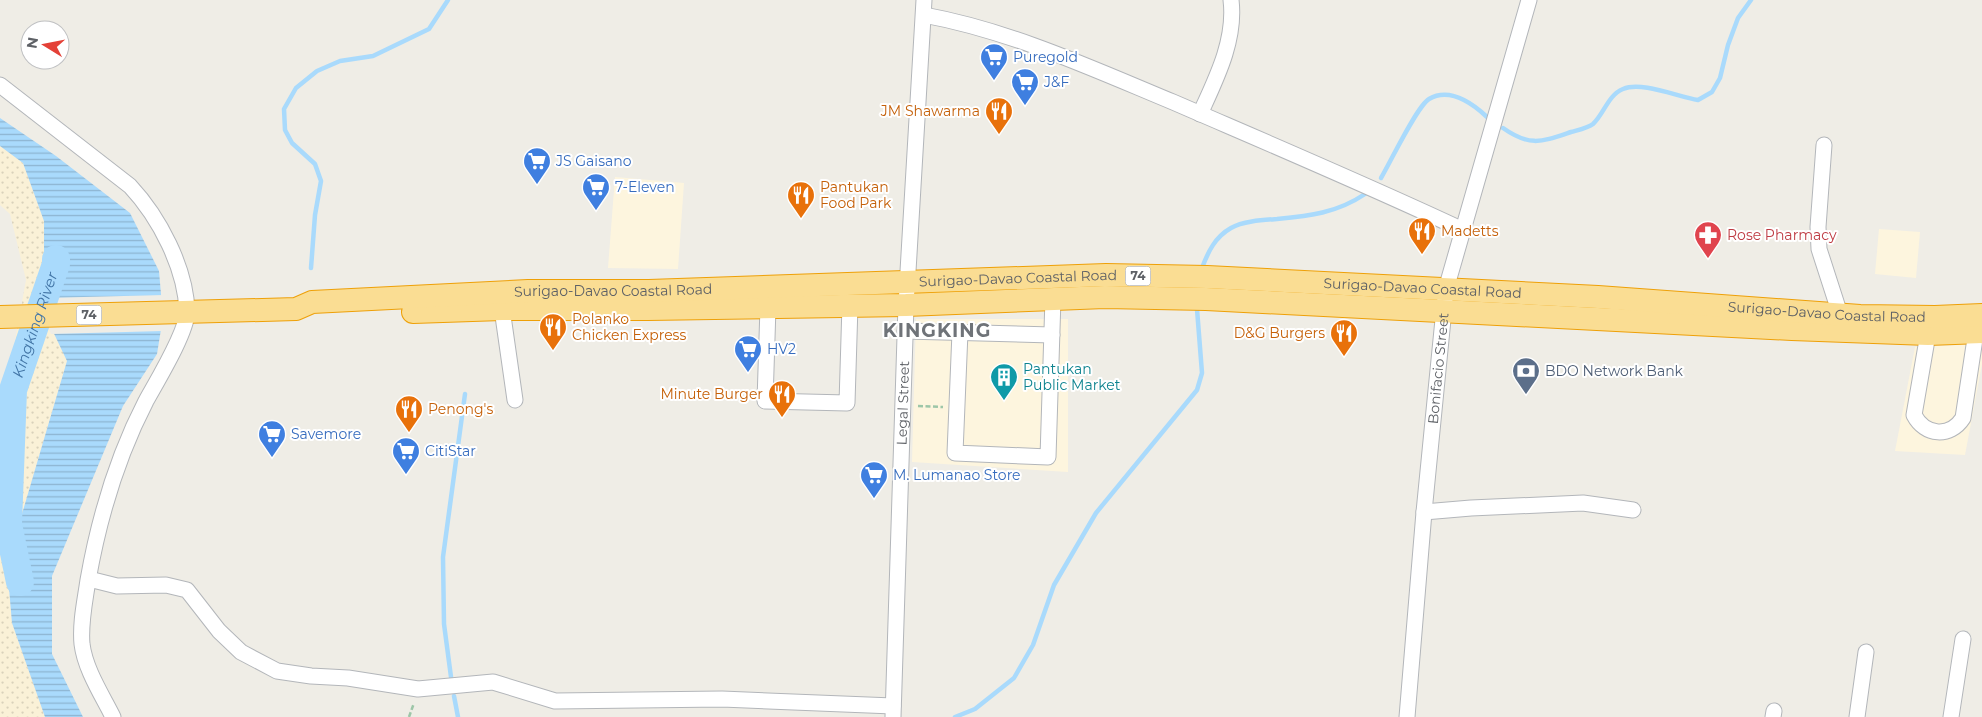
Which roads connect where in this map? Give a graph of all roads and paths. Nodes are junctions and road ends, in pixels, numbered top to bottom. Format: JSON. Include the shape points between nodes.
{"nodes":[{"id":1,"x":1231,"y":0,"type":"edge"},
{"id":2,"x":1529,"y":0,"type":"edge"},
{"id":3,"x":924,"y":7,"type":"edge"},
{"id":4,"x":0,"y":85,"type":"edge"},
{"id":5,"x":1200,"y":114,"type":"junction"},
{"id":6,"x":1824,"y":145,"type":"dead end"},
{"id":7,"x":1463,"y":230,"type":"junction"},
{"id":8,"x":907,"y":282,"type":"junction"},
{"id":9,"x":1207,"y":288,"type":"junction"},
{"id":10,"x":1053,"y":298,"type":"junction"},
{"id":11,"x":528,"y":300,"type":"junction"},
{"id":12,"x":648,"y":300,"type":"junction"},
{"id":13,"x":1444,"y":300,"type":"junction"},
{"id":14,"x":906,"y":304,"type":"junction"},
{"id":15,"x":850,"y":305,"type":"junction"},
{"id":16,"x":768,"y":307,"type":"junction"},
{"id":17,"x":296,"y":309,"type":"junction"},
{"id":18,"x":502,"y":309,"type":"junction"},
{"id":19,"x":182,"y":312,"type":"junction"},
{"id":20,"x":0,"y":317,"type":"edge"},
{"id":21,"x":1853,"y":320,"type":"junction"},
{"id":22,"x":1980,"y":326,"type":"edge"},
{"id":23,"x":905,"y":331,"type":"junction"},
{"id":24,"x":960,"y":332,"type":"junction"},
{"id":25,"x":1928,"y":334,"type":"junction"},
{"id":26,"x":1052,"y":335,"type":"junction"},
{"id":27,"x":514,"y":400,"type":"dead end"},
{"id":28,"x":903,"y":406,"type":"junction"},
{"id":29,"x":957,"y":407,"type":"junction"},
{"id":30,"x":1633,"y":510,"type":"dead end"},
{"id":31,"x":1424,"y":512,"type":"junction"},
{"id":32,"x":88,"y":579,"type":"junction"},
{"id":33,"x":1963,"y":639,"type":"dead end"},
{"id":34,"x":1866,"y":652,"type":"dead end"},
{"id":35,"x":893,"y":711,"type":"edge"},
{"id":36,"x":113,"y":717,"type":"edge"},
{"id":37,"x":1407,"y":717,"type":"edge"},
{"id":38,"x":1857,"y":717,"type":"edge"},
{"id":39,"x":1951,"y":717,"type":"edge"}],
"edges":[{"from":1,"to":5,"type":"street","via":[[1225,52]]},
{"from":2,"to":7,"type":"street","name":"Bonifacio Street"},
{"from":3,"to":5,"type":"street","via":[[1006,35]]},
{"from":3,"to":8,"type":"street","name":"Legal Street"},
{"from":4,"to":19,"type":"street","via":[[130,186],[148,205],[169,245],[181,282]]},
{"from":5,"to":7,"type":"street","via":[[1368,185]]},
{"from":6,"to":21,"type":"street","via":[[1819,249]]},
{"from":7,"to":13,"type":"street","name":"Bonifacio Street"},
{"from":8,"to":9,"type":"highway","name":"Surigao-Davao Coastal Road","number":"74","via":[[1106,275]]},
{"from":8,"to":12,"type":"highway","name":"Surigao-Davao Coastal Road","number":"74"},
{"from":8,"to":14,"type":"street","name":"Legal Street"},
{"from":9,"to":10,"type":"highway","name":"Surigao-Davao Coastal Road","number":"74"},
{"from":9,"to":13,"type":"highway","name":"Surigao-Davao Coastal Road","number":"74"},
{"from":10,"to":14,"type":"highway","name":"Surigao-Davao Coastal Road","number":"74"},
{"from":10,"to":26,"type":"street"},
{"from":11,"to":12,"type":"highway","name":"Surigao-Davao Coastal Road","number":"74"},
{"from":11,"to":17,"type":"highway","name":"Surigao-Davao Coastal Road","number":"74","via":[[312,302]]},
{"from":11,"to":18,"type":"highway","name":"Surigao-Davao Coastal Road","number":"74"},
{"from":12,"to":16,"type":"highway","name":"Surigao-Davao Coastal Road","number":"74"},
{"from":13,"to":21,"type":"highway","name":"Surigao-Davao Coastal Road","number":"74"},
{"from":13,"to":31,"type":"street","name":"Bonifacio Street"},
{"from":14,"to":15,"type":"highway","name":"Surigao-Davao Coastal Road","number":"74"},
{"from":14,"to":23,"type":"street","name":"Legal Street"},
{"from":15,"to":16,"type":"highway","name":"Surigao-Davao Coastal Road","number":"74"},
{"from":15,"to":16,"type":"street","via":[[847,403],[765,400]]},
{"from":17,"to":18,"type":"highway","name":"Surigao-Davao Coastal Road","number":"74","via":[[313,316]]},
{"from":17,"to":19,"type":"highway","name":"Surigao-Davao Coastal Road","number":"74"},
{"from":18,"to":27,"type":"street"},
{"from":19,"to":20,"type":"highway","name":"Surigao-Davao Coastal Road","number":"74"},
{"from":19,"to":32,"type":"street","via":[[182,332],[140,412],[119,461]]},
{"from":21,"to":22,"type":"highway","name":"Surigao-Davao Coastal Road","number":"74","via":[[1935,317]]},
{"from":21,"to":25,"type":"highway","name":"Surigao-Davao Coastal Road","number":"74"},
{"from":22,"to":25,"type":"highway","name":"Surigao-Davao Coastal Road","number":"74"},
{"from":22,"to":25,"type":"street","via":[[1964,418],[1955,428],[1943,432],[1928,430],[1914,415]]},
{"from":23,"to":24,"type":"street"},
{"from":23,"to":28,"type":"street","name":"Legal Street"},
{"from":24,"to":26,"type":"street"},
{"from":24,"to":29,"type":"street"},
{"from":26,"to":29,"type":"street","via":[[1048,456],[955,453]]},
{"from":28,"to":29,"type":"path"},
{"from":28,"to":35,"type":"street","name":"Legal Street"},
{"from":30,"to":31,"type":"street","via":[[1584,504]]},
{"from":31,"to":37,"type":"street","name":"Bonifacio Street"},
{"from":32,"to":35,"type":"street","via":[[117,586],[166,585],[187,590],[219,631],[241,652],[277,671],[418,689],[493,682],[555,701],[722,699]]},
{"from":32,"to":36,"type":"street","via":[[82,645],[90,670]]},
{"from":33,"to":39,"type":"street"},
{"from":34,"to":38,"type":"street"}]}
